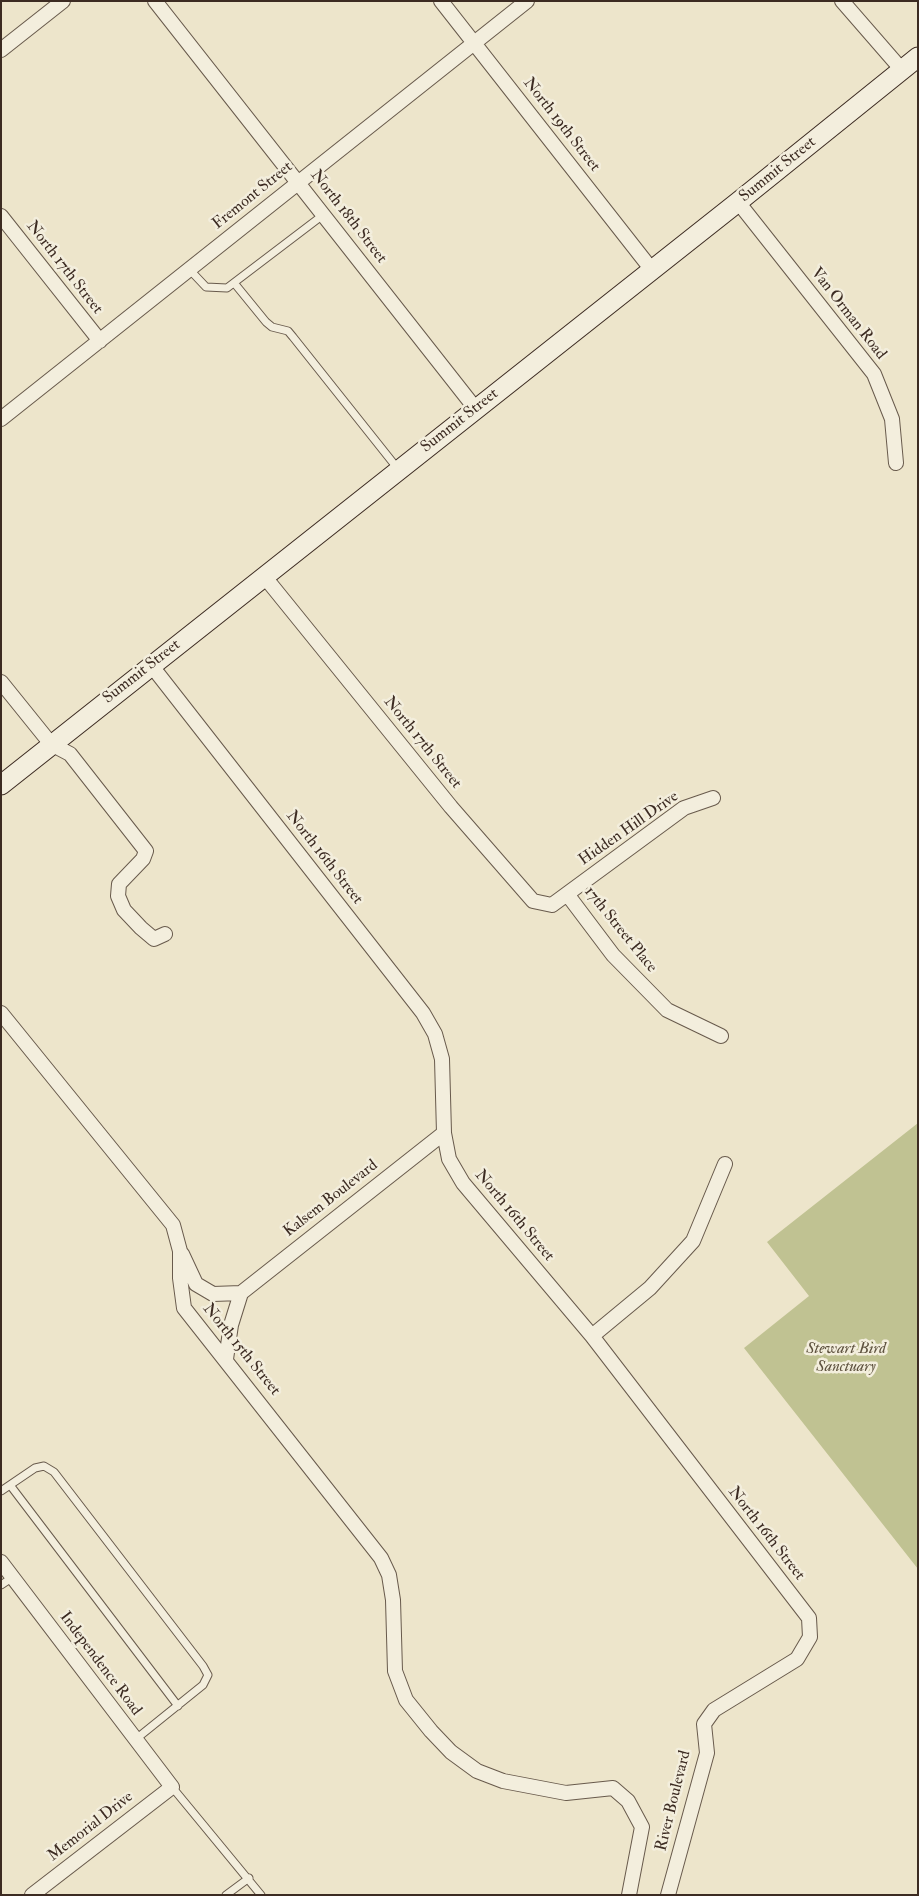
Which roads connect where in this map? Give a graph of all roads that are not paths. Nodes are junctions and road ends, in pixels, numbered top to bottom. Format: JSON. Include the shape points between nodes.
{"nodes":[{"id":1,"x":64,"y":1,"type":"edge"},
{"id":2,"x":155,"y":1,"type":"edge"},
{"id":3,"x":442,"y":1,"type":"edge"},
{"id":4,"x":527,"y":1,"type":"edge"},
{"id":5,"x":842,"y":1,"type":"edge"},
{"id":6,"x":474,"y":42,"type":"junction"},
{"id":7,"x":1,"y":50,"type":"edge"},
{"id":8,"x":918,"y":57,"type":"edge"},
{"id":9,"x":902,"y":70,"type":"junction"},
{"id":10,"x":298,"y":182,"type":"junction"},
{"id":11,"x":738,"y":202,"type":"junction"},
{"id":12,"x":323,"y":215,"type":"junction"},
{"id":13,"x":1,"y":216,"type":"edge"},
{"id":14,"x":189,"y":269,"type":"junction"},
{"id":15,"x":652,"y":270,"type":"junction"},
{"id":16,"x":235,"y":284,"type":"junction"},
{"id":17,"x":100,"y":341,"type":"junction"},
{"id":18,"x":475,"y":408,"type":"junction"},
{"id":19,"x":1,"y":419,"type":"edge"},
{"id":20,"x":896,"y":463,"type":"dead end"},
{"id":21,"x":398,"y":469,"type":"junction"},
{"id":22,"x":264,"y":576,"type":"junction"},
{"id":23,"x":151,"y":665,"type":"junction"},
{"id":24,"x":1,"y":682,"type":"edge"},
{"id":25,"x":51,"y":744,"type":"junction"},
{"id":26,"x":1,"y":785,"type":"edge"},
{"id":27,"x":713,"y":798,"type":"dead end"},
{"id":28,"x":567,"y":894,"type":"junction"},
{"id":29,"x":165,"y":934,"type":"dead end"},
{"id":30,"x":1,"y":1013,"type":"edge"},
{"id":31,"x":721,"y":1036,"type":"dead end"},
{"id":32,"x":444,"y":1133,"type":"junction"},
{"id":33,"x":725,"y":1164,"type":"dead end"},
{"id":34,"x":180,"y":1251,"type":"junction"},
{"id":35,"x":241,"y":1293,"type":"junction"},
{"id":36,"x":592,"y":1336,"type":"junction"},
{"id":37,"x":226,"y":1358,"type":"junction"},
{"id":38,"x":10,"y":1486,"type":"junction"},
{"id":39,"x":1,"y":1492,"type":"edge"},
{"id":40,"x":1,"y":1562,"type":"edge"},
{"id":41,"x":13,"y":1577,"type":"junction"},
{"id":42,"x":1,"y":1585,"type":"edge"},
{"id":43,"x":809,"y":1618,"type":"joint"},
{"id":44,"x":178,"y":1706,"type":"junction"},
{"id":45,"x":136,"y":1739,"type":"junction"},
{"id":46,"x":172,"y":1787,"type":"junction"},
{"id":47,"x":249,"y":1878,"type":"junction"},
{"id":48,"x":32,"y":1895,"type":"edge"},
{"id":49,"x":226,"y":1895,"type":"edge"},
{"id":50,"x":261,"y":1895,"type":"edge"},
{"id":51,"x":629,"y":1895,"type":"edge"},
{"id":52,"x":668,"y":1895,"type":"edge"}],
"edges":[{"from":1,"to":7,"type":"street"},
{"from":2,"to":10,"type":"street","name":"North 18th Street"},
{"from":3,"to":6,"type":"street","name":"North 19th Street"},
{"from":4,"to":6,"type":"street","name":"Fremont Street"},
{"from":5,"to":9,"type":"street"},
{"from":6,"to":10,"type":"street","name":"Fremont Street"},
{"from":6,"to":15,"type":"street","name":"North 19th Street"},
{"from":8,"to":9,"type":"main road","name":"Summit Street"},
{"from":9,"to":11,"type":"main road","name":"Summit Street"},
{"from":10,"to":12,"type":"street","name":"North 18th Street"},
{"from":10,"to":14,"type":"street","name":"Fremont Street"},
{"from":11,"to":15,"type":"main road","name":"Summit Street"},
{"from":11,"to":20,"type":"street","name":"Van Orman Road","via":[[874,374],[892,419]]},
{"from":12,"to":16,"type":"lane"},
{"from":12,"to":18,"type":"street","name":"North 18th Street"},
{"from":13,"to":17,"type":"street","name":"North 17th Street"},
{"from":14,"to":16,"type":"lane","via":[[206,287],[227,288]]},
{"from":14,"to":17,"type":"street","name":"Fremont Street"},
{"from":15,"to":18,"type":"main road","name":"Summit Street"},
{"from":16,"to":21,"type":"lane","via":[[266,322],[288,331]]},
{"from":17,"to":19,"type":"street","name":"Fremont Street"},
{"from":18,"to":21,"type":"main road","name":"Summit Street"},
{"from":21,"to":22,"type":"main road","name":"Summit Street"},
{"from":22,"to":23,"type":"main road","name":"Summit Street"},
{"from":22,"to":28,"type":"street","name":"North 17th Street","via":[[451,807],[533,900],[552,904]]},
{"from":23,"to":25,"type":"main road","name":"Summit Street"},
{"from":23,"to":32,"type":"street","name":"North 16th Street","via":[[423,1013],[435,1034],[442,1059]]},
{"from":24,"to":25,"type":"street"},
{"from":25,"to":26,"type":"main road","name":"Summit Street"},
{"from":25,"to":29,"type":"street","via":[[70,754],[146,851],[144,859],[119,884],[118,896],[124,910],[154,939]]},
{"from":27,"to":28,"type":"street","name":"Hidden Hill Drive","via":[[684,808]]},
{"from":28,"to":31,"type":"street","name":"17th Street Place","via":[[613,955],[668,1010]]},
{"from":30,"to":34,"type":"street","name":"North 15th Street","via":[[173,1225]]},
{"from":32,"to":35,"type":"street","name":"Kalsem Boulevard"},
{"from":32,"to":36,"type":"street","name":"North 16th Street","via":[[449,1159],[463,1184]]},
{"from":33,"to":36,"type":"street","via":[[693,1241],[650,1288]]},
{"from":34,"to":35,"type":"street","via":[[196,1284],[213,1294]]},
{"from":34,"to":37,"type":"street","name":"North 15th Street","via":[[184,1308]]},
{"from":35,"to":37,"type":"street","via":[[231,1325]]},
{"from":36,"to":43,"type":"street","name":"North 16th Street"},
{"from":37,"to":51,"type":"street","name":"North 15th Street","via":[[382,1558],[389,1574],[393,1600],[396,1671],[406,1700],[430,1731],[477,1771],[504,1781],[566,1793],[613,1788],[628,1801],[642,1827]]},
{"from":38,"to":39,"type":"lane"},
{"from":38,"to":44,"type":"lane"},
{"from":38,"to":44,"type":"lane","via":[[35,1468],[44,1466],[54,1472],[203,1666],[208,1675],[204,1684]]},
{"from":40,"to":41,"type":"street","name":"Independence Road"},
{"from":41,"to":42,"type":"lane"},
{"from":41,"to":45,"type":"street","name":"Independence Road"},
{"from":43,"to":52,"type":"street","name":"River Boulevard","via":[[810,1637],[797,1659],[714,1710],[704,1724],[707,1753]]},
{"from":44,"to":45,"type":"lane"},
{"from":45,"to":46,"type":"street","name":"Independence Road"},
{"from":46,"to":47,"type":"lane"},
{"from":46,"to":48,"type":"street","name":"Memorial Drive"},
{"from":47,"to":49,"type":"lane"},
{"from":47,"to":50,"type":"lane"}]}
